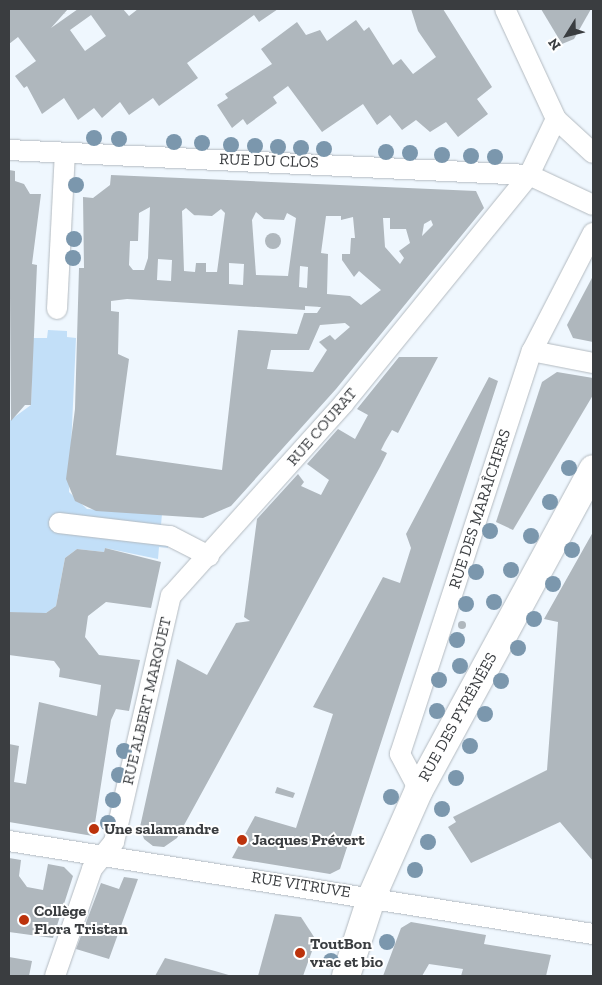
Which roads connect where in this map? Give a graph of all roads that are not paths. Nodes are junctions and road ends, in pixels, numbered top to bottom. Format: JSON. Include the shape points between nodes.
{"nodes":[{"id":1,"x":505,"y":9,"type":"edge"},
{"id":2,"x":556,"y":119,"type":"junction"},
{"id":3,"x":9,"y":150,"type":"edge"},
{"id":4,"x":66,"y":153,"type":"junction"},
{"id":5,"x":593,"y":153,"type":"edge"},
{"id":6,"x":529,"y":175,"type":"junction"},
{"id":7,"x":593,"y":205,"type":"edge"},
{"id":8,"x":593,"y":233,"type":"edge"},
{"id":9,"x":57,"y":309,"type":"dead end"},
{"id":10,"x":532,"y":352,"type":"junction"},
{"id":11,"x":593,"y":363,"type":"edge"},
{"id":12,"x":593,"y":469,"type":"edge"},
{"id":13,"x":59,"y":522,"type":"dead end"},
{"id":14,"x":209,"y":556,"type":"junction"},
{"id":15,"x":419,"y":790,"type":"junction"},
{"id":16,"x":9,"y":841,"type":"edge"},
{"id":17,"x":102,"y":856,"type":"junction"},
{"id":18,"x":372,"y":896,"type":"junction"},
{"id":19,"x":593,"y":934,"type":"edge"},
{"id":20,"x":55,"y":976,"type":"edge"},
{"id":21,"x":346,"y":976,"type":"edge"}],
"edges":[{"from":1,"to":2,"type":"street"},
{"from":2,"to":5,"type":"street"},
{"from":2,"to":6,"type":"street","name":"RUE COURAT"},
{"from":3,"to":4,"type":"street","name":"RUE DU CLOS"},
{"from":4,"to":6,"type":"street","name":"RUE DU CLOS"},
{"from":4,"to":9,"type":"street"},
{"from":6,"to":7,"type":"street"},
{"from":6,"to":14,"type":"street","name":"RUE COURAT","via":[[344,403]]},
{"from":8,"to":10,"type":"street","name":"RUE DES MARAÎCHERS"},
{"from":10,"to":11,"type":"street"},
{"from":10,"to":15,"type":"street","name":"RUE DES MARAÎCHERS","via":[[400,754]]},
{"from":12,"to":15,"type":"main road","name":"RUE DES PYRÉNÉES"},
{"from":13,"to":14,"type":"street","via":[[170,536]]},
{"from":14,"to":17,"type":"street","name":"RUE ALBERT MARQUET","via":[[171,596],[114,842]]},
{"from":15,"to":18,"type":"main road","name":"RUE DES PYRÉNÉES"},
{"from":16,"to":17,"type":"street","name":"RUE VITRUVE"},
{"from":17,"to":18,"type":"street","name":"RUE VITRUVE"},
{"from":17,"to":20,"type":"street","name":"RUE ALBERT MARQUET","via":[[92,869]]},
{"from":18,"to":19,"type":"street","name":"RUE VITRUVE"},
{"from":18,"to":21,"type":"main road","name":"RUE DES PYRÉNÉES"}]}
